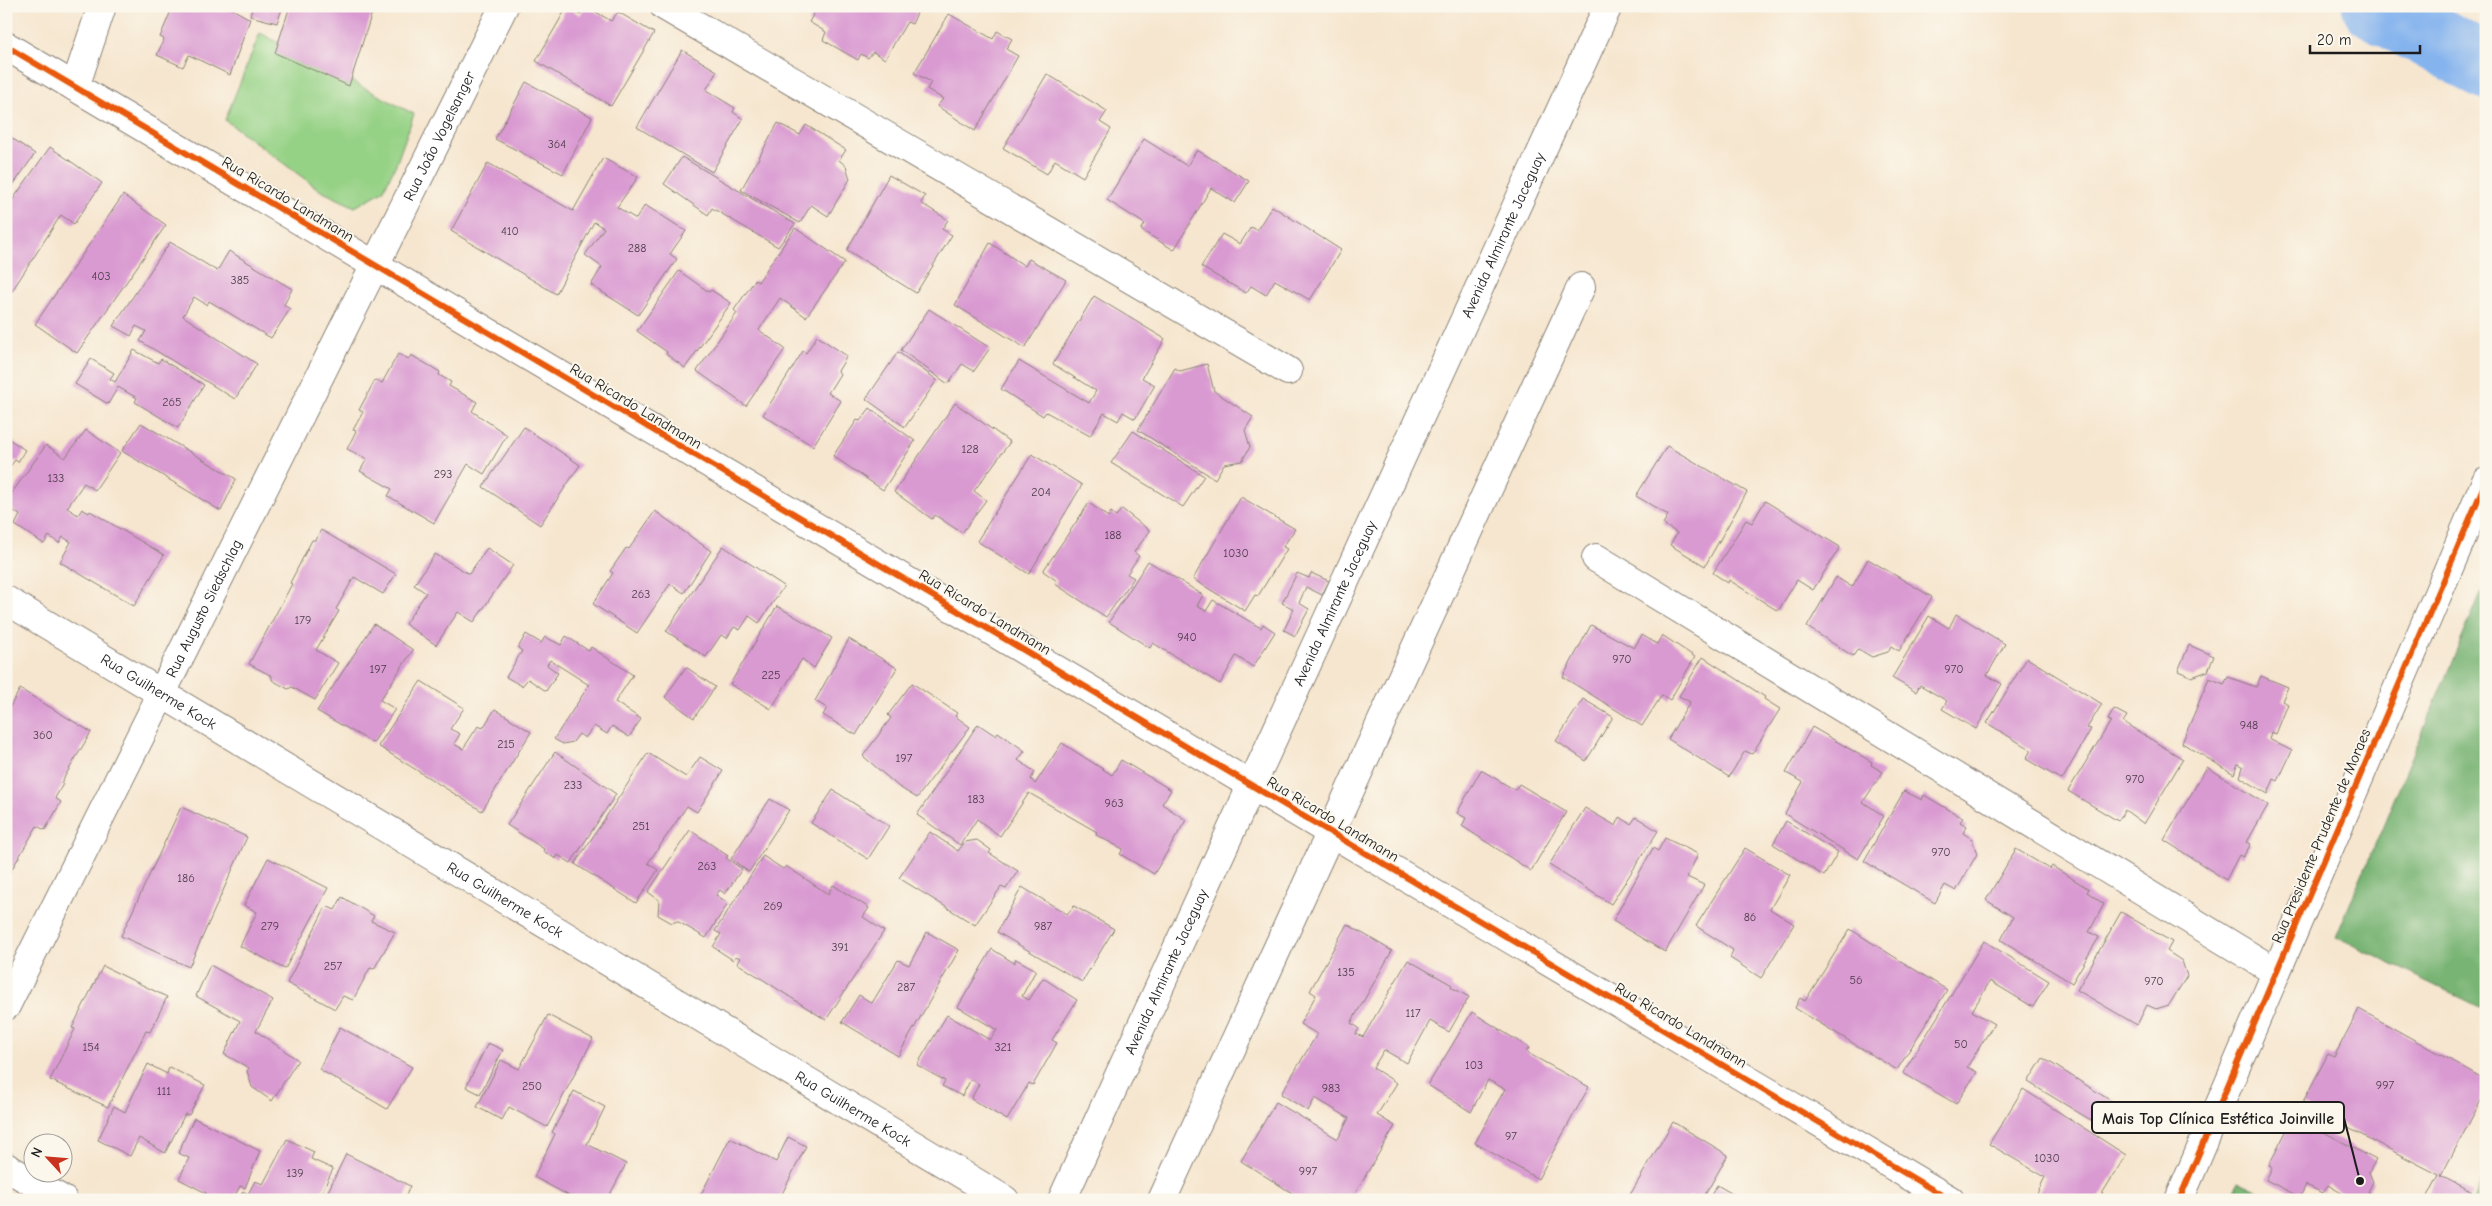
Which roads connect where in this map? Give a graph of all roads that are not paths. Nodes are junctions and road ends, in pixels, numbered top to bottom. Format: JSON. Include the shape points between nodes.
{"nodes":[{"id":1,"x":102,"y":6,"type":"edge"},
{"id":2,"x":504,"y":6,"type":"edge"},
{"id":3,"x":664,"y":6,"type":"edge"},
{"id":4,"x":1608,"y":6,"type":"edge"},
{"id":5,"x":6,"y":46,"type":"edge"},
{"id":6,"x":75,"y":87,"type":"junction"},
{"id":7,"x":375,"y":265,"type":"junction"},
{"id":8,"x":1581,"y":287,"type":"dead end"},
{"id":9,"x":1288,"y":371,"type":"dead end"},
{"id":10,"x":2486,"y":481,"type":"edge"},
{"id":11,"x":1596,"y":558,"type":"dead end"},
{"id":12,"x":6,"y":600,"type":"edge"},
{"id":13,"x":162,"y":693,"type":"junction"},
{"id":14,"x":1252,"y":786,"type":"junction"},
{"id":15,"x":1331,"y":832,"type":"junction"},
{"id":16,"x":2276,"y":972,"type":"junction"},
{"id":17,"x":6,"y":1006,"type":"edge"},
{"id":18,"x":6,"y":1167,"type":"edge"},
{"id":19,"x":63,"y":1200,"type":"edge"},
{"id":20,"x":1005,"y":1200,"type":"edge"},
{"id":21,"x":1062,"y":1200,"type":"edge"},
{"id":22,"x":1162,"y":1200,"type":"edge"},
{"id":23,"x":1950,"y":1200,"type":"edge"},
{"id":24,"x":2179,"y":1200,"type":"edge"}],
"edges":[{"from":1,"to":6,"type":"street"},
{"from":2,"to":7,"type":"street","name":"Rua João Vogelsanger"},
{"from":3,"to":9,"type":"street"},
{"from":4,"to":14,"type":"street","name":"Avenida Almirante Jaceguay"},
{"from":5,"to":6,"type":"street","name":"Rua Ricardo Landmann"},
{"from":6,"to":7,"type":"street","name":"Rua Ricardo Landmann"},
{"from":7,"to":13,"type":"street","name":"Rua Augusto Siedschlag"},
{"from":7,"to":14,"type":"street","name":"Rua Ricardo Landmann"},
{"from":8,"to":15,"type":"street"},
{"from":10,"to":16,"type":"street","name":"Rua Presidente Prudente de Moraes"},
{"from":11,"to":16,"type":"street"},
{"from":12,"to":13,"type":"street","name":"Rua Guilherme Kock"},
{"from":13,"to":17,"type":"street","name":"Rua Augusto Siedschlag"},
{"from":13,"to":20,"type":"street","name":"Rua Guilherme Kock"},
{"from":14,"to":15,"type":"street","name":"Rua Ricardo Landmann"},
{"from":14,"to":21,"type":"street","name":"Avenida Almirante Jaceguay"},
{"from":15,"to":22,"type":"street"},
{"from":15,"to":23,"type":"street","name":"Rua Ricardo Landmann"},
{"from":16,"to":24,"type":"street","name":"Rua Presidente Prudente de Moraes"},
{"from":18,"to":19,"type":"street"}]}
